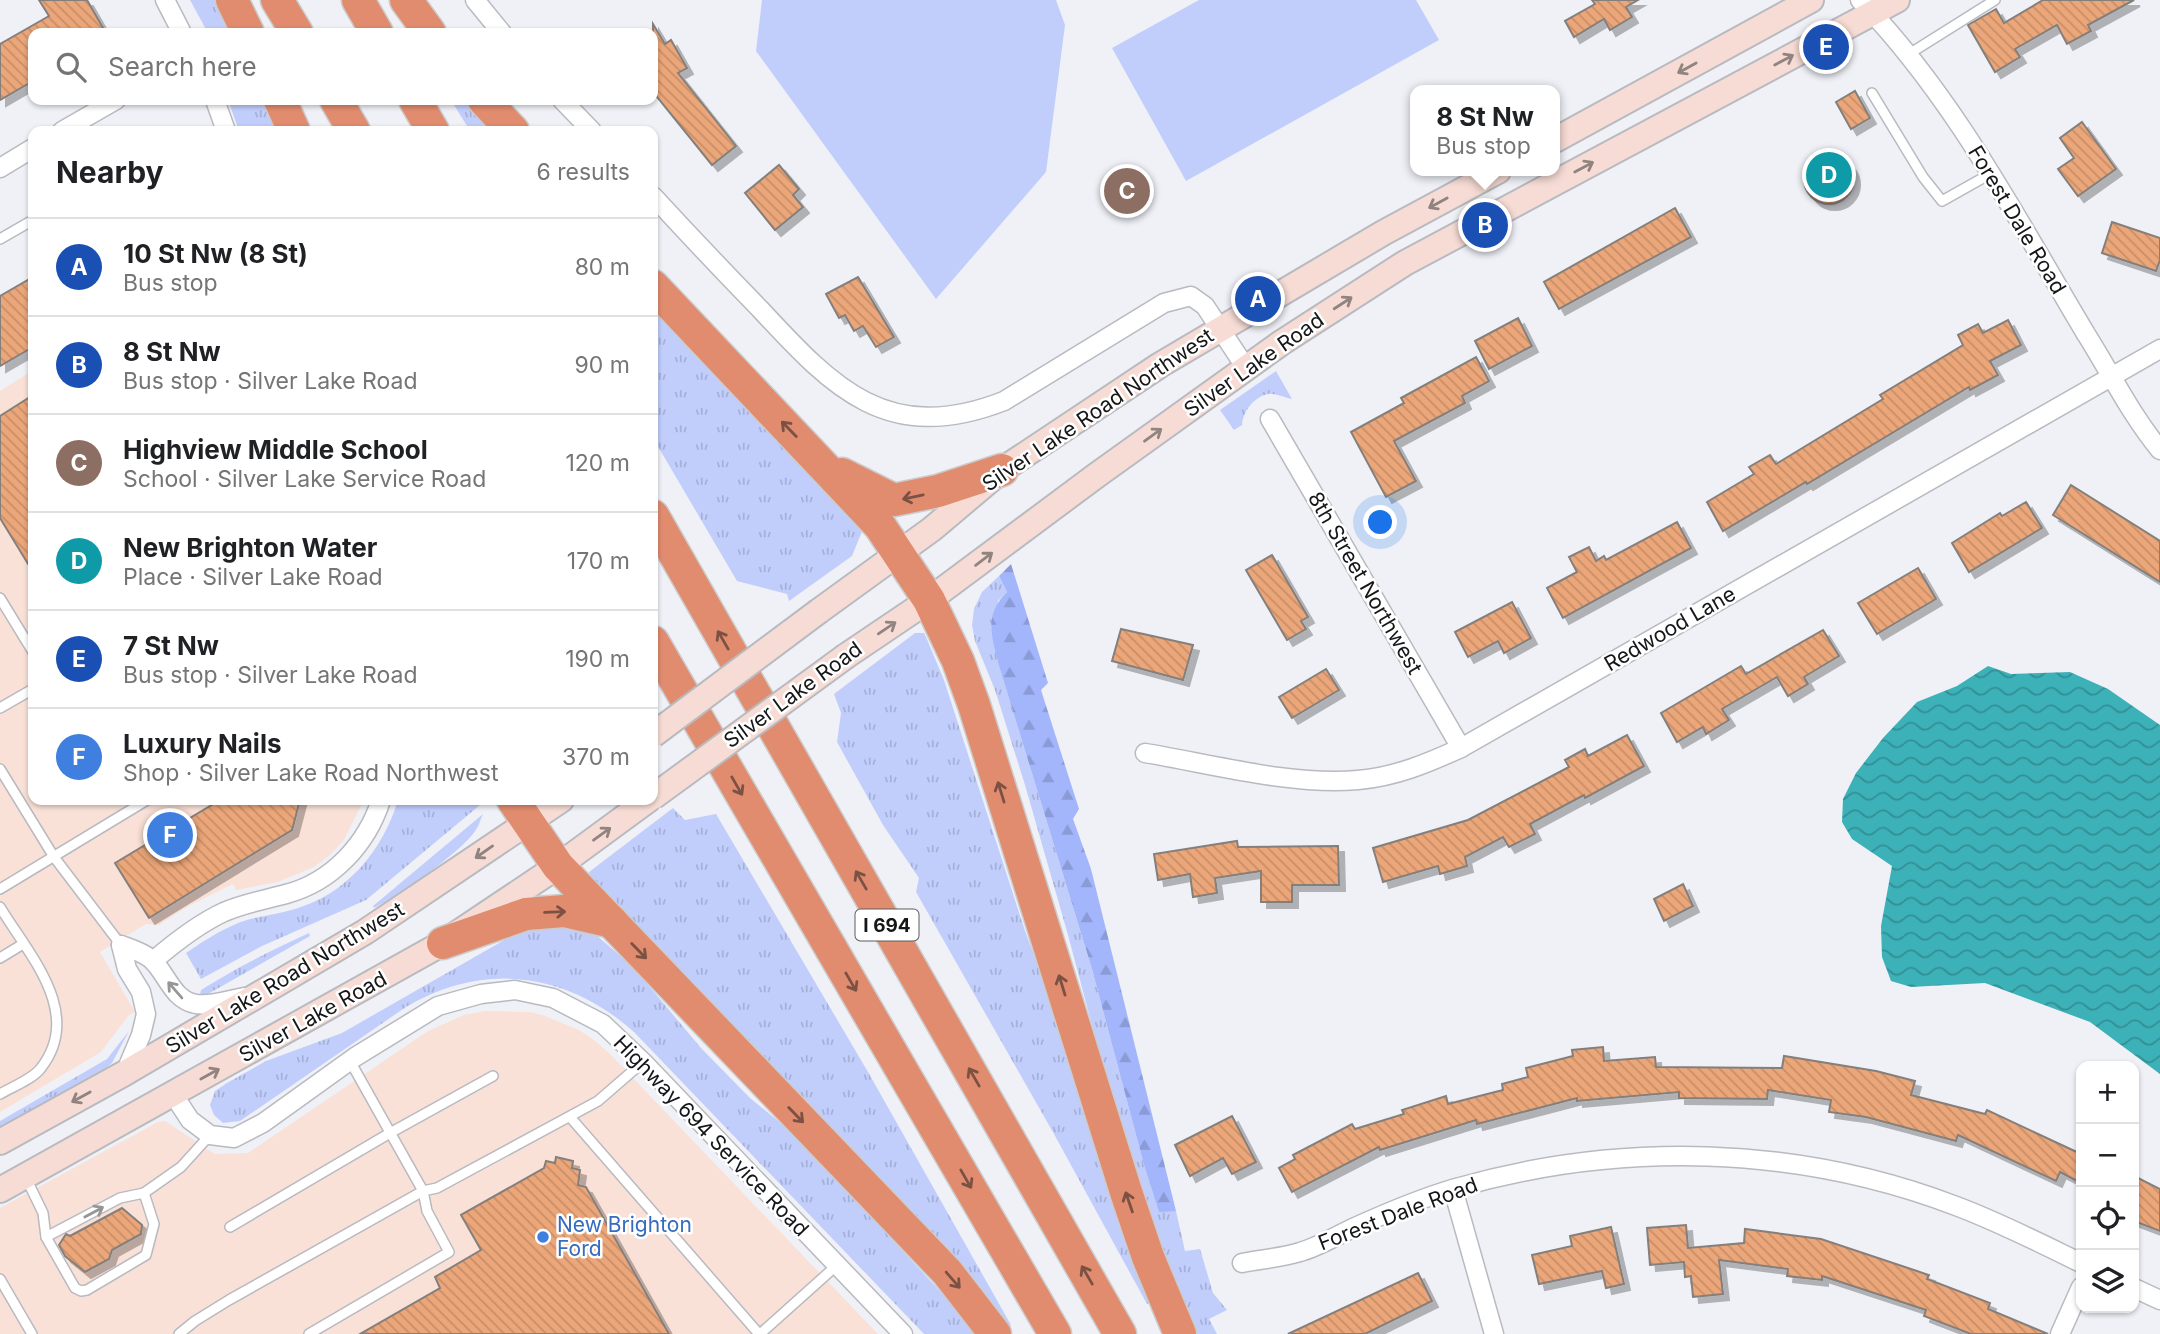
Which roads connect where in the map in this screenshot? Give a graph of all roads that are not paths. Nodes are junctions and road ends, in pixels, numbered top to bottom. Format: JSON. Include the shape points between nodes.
{"nodes":[{"id":1,"x":165,"y":0,"type":"edge"},
{"id":2,"x":232,"y":0,"type":"edge"},
{"id":3,"x":277,"y":0,"type":"edge"},
{"id":4,"x":358,"y":0,"type":"edge"},
{"id":5,"x":405,"y":0,"type":"edge"},
{"id":6,"x":474,"y":0,"type":"edge"},
{"id":7,"x":1811,"y":0,"type":"edge"},
{"id":8,"x":1897,"y":0,"type":"edge"},
{"id":9,"x":1995,"y":0,"type":"edge"},
{"id":10,"x":1867,"y":7,"type":"edge"},
{"id":11,"x":179,"y":28,"type":"edge"},
{"id":12,"x":246,"y":28,"type":"edge"},
{"id":13,"x":294,"y":28,"type":"edge"},
{"id":14,"x":374,"y":28,"type":"edge"},
{"id":15,"x":426,"y":28,"type":"edge"},
{"id":16,"x":498,"y":28,"type":"edge"},
{"id":17,"x":1909,"y":54,"type":"junction"},
{"id":18,"x":1872,"y":93,"type":"dead end"},
{"id":19,"x":108,"y":105,"type":"edge"},
{"id":20,"x":217,"y":105,"type":"edge"},
{"id":21,"x":282,"y":105,"type":"edge"},
{"id":22,"x":338,"y":105,"type":"edge"},
{"id":23,"x":418,"y":105,"type":"edge"},
{"id":24,"x":489,"y":105,"type":"edge"},
{"id":25,"x":567,"y":105,"type":"edge"},
{"id":26,"x":75,"y":126,"type":"edge"},
{"id":27,"x":224,"y":126,"type":"edge"},
{"id":28,"x":292,"y":126,"type":"edge"},
{"id":29,"x":351,"y":126,"type":"edge"},
{"id":30,"x":430,"y":126,"type":"edge"},
{"id":31,"x":508,"y":126,"type":"edge"},
{"id":32,"x":587,"y":126,"type":"edge"},
{"id":33,"x":1560,"y":137,"type":"edge"},
{"id":34,"x":28,"y":151,"type":"edge"},
{"id":35,"x":0,"y":168,"type":"edge"},
{"id":36,"x":1990,"y":174,"type":"junction"},
{"id":37,"x":1489,"y":176,"type":"edge"},
{"id":38,"x":658,"y":201,"type":"edge"},
{"id":39,"x":28,"y":223,"type":"edge"},
{"id":40,"x":0,"y":239,"type":"edge"},
{"id":41,"x":658,"y":291,"type":"edge"},
{"id":42,"x":1220,"y":328,"type":"junction"},
{"id":43,"x":2160,"y":349,"type":"edge"},
{"id":44,"x":1246,"y":368,"type":"junction"},
{"id":45,"x":2112,"y":376,"type":"junction"},
{"id":46,"x":1270,"y":419,"type":"dead end"},
{"id":47,"x":2160,"y":450,"type":"edge"},
{"id":48,"x":822,"y":463,"type":"junction"},
{"id":49,"x":1002,"y":470,"type":"junction"},
{"id":50,"x":658,"y":525,"type":"edge"},
{"id":51,"x":899,"y":554,"type":"junction"},
{"id":52,"x":0,"y":598,"type":"edge"},
{"id":53,"x":929,"y":600,"type":"junction"},
{"id":54,"x":28,"y":644,"type":"edge"},
{"id":55,"x":658,"y":651,"type":"edge"},
{"id":56,"x":28,"y":692,"type":"edge"},
{"id":57,"x":0,"y":708,"type":"edge"},
{"id":58,"x":658,"y":730,"type":"edge"},
{"id":59,"x":1461,"y":748,"type":"junction"},
{"id":60,"x":1145,"y":753,"type":"dead end"},
{"id":61,"x":0,"y":769,"type":"edge"},
{"id":62,"x":658,"y":793,"type":"edge"},
{"id":63,"x":139,"y":805,"type":"edge"},
{"id":64,"x":379,"y":805,"type":"edge"},
{"id":65,"x":542,"y":805,"type":"edge"},
{"id":66,"x":642,"y":805,"type":"edge"},
{"id":67,"x":520,"y":811,"type":"edge"},
{"id":68,"x":54,"y":857,"type":"junction"},
{"id":69,"x":558,"y":866,"type":"junction"},
{"id":70,"x":0,"y":889,"type":"edge"},
{"id":71,"x":0,"y":907,"type":"edge"},
{"id":72,"x":611,"y":922,"type":"junction"},
{"id":73,"x":443,"y":943,"type":"junction"},
{"id":74,"x":23,"y":944,"type":"junction"},
{"id":75,"x":121,"y":945,"type":"junction"},
{"id":76,"x":0,"y":958,"type":"edge"},
{"id":77,"x":153,"y":961,"type":"junction"},
{"id":78,"x":262,"y":994,"type":"junction"},
{"id":79,"x":350,"y":1061,"type":"junction"},
{"id":80,"x":643,"y":1062,"type":"junction"},
{"id":81,"x":125,"y":1073,"type":"junction"},
{"id":82,"x":493,"y":1076,"type":"dead end"},
{"id":83,"x":0,"y":1094,"type":"edge"},
{"id":84,"x":173,"y":1094,"type":"junction"},
{"id":85,"x":570,"y":1117,"type":"junction"},
{"id":86,"x":390,"y":1133,"type":"junction"},
{"id":87,"x":210,"y":1135,"type":"junction"},
{"id":88,"x":0,"y":1142,"type":"edge"},
{"id":89,"x":25,"y":1176,"type":"junction"},
{"id":90,"x":1453,"y":1189,"type":"junction"},
{"id":91,"x":0,"y":1190,"type":"edge"},
{"id":92,"x":423,"y":1191,"type":"junction"},
{"id":93,"x":144,"y":1192,"type":"junction"},
{"id":94,"x":230,"y":1227,"type":"dead end"},
{"id":95,"x":46,"y":1237,"type":"junction"},
{"id":96,"x":2076,"y":1260,"type":"edge"},
{"id":97,"x":1242,"y":1263,"type":"dead end"},
{"id":98,"x":836,"y":1266,"type":"junction"},
{"id":99,"x":0,"y":1279,"type":"edge"},
{"id":100,"x":2139,"y":1290,"type":"edge"},
{"id":101,"x":2076,"y":1298,"type":"edge"},
{"id":102,"x":2160,"y":1300,"type":"edge"},
{"id":103,"x":32,"y":1334,"type":"edge"},
{"id":104,"x":179,"y":1334,"type":"edge"},
{"id":105,"x":309,"y":1334,"type":"edge"},
{"id":106,"x":760,"y":1334,"type":"edge"},
{"id":107,"x":903,"y":1334,"type":"edge"},
{"id":108,"x":995,"y":1334,"type":"edge"},
{"id":109,"x":1055,"y":1334,"type":"edge"},
{"id":110,"x":1120,"y":1334,"type":"edge"},
{"id":111,"x":1180,"y":1334,"type":"edge"},
{"id":112,"x":1494,"y":1334,"type":"edge"},
{"id":113,"x":2060,"y":1334,"type":"edge"}],
"edges":[{"from":1,"to":11,"type":"street"},
{"from":2,"to":12,"type":"highway"},
{"from":3,"to":13,"type":"highway"},
{"from":4,"to":14,"type":"highway"},
{"from":5,"to":15,"type":"highway"},
{"from":6,"to":16,"type":"street"},
{"from":7,"to":33,"type":"main road","one_way":true},
{"from":8,"to":10,"type":"main road","name":"Silver Lake Road"},
{"from":9,"to":17,"type":"lane"},
{"from":10,"to":17,"type":"street","name":"Forest Dale Road"},
{"from":44,"to":10,"type":"main road","name":"Silver Lake Road","one_way":true,"via":[[1405,262]]},
{"from":17,"to":36,"type":"street","name":"Forest Dale Road"},
{"from":18,"to":36,"type":"lane","via":[[1942,201]]},
{"from":19,"to":26,"type":"street"},
{"from":20,"to":27,"type":"street"},
{"from":21,"to":28,"type":"highway"},
{"from":22,"to":29,"type":"highway"},
{"from":23,"to":30,"type":"highway"},
{"from":24,"to":31,"type":"highway"},
{"from":25,"to":32,"type":"street"},
{"from":34,"to":35,"type":"street"},
{"from":36,"to":45,"type":"street","name":"Forest Dale Road"},
{"from":37,"to":42,"type":"main road","name":"Silver Lake Road Northwest","one_way":true},
{"from":38,"to":42,"type":"street","via":[[811,364],[842,389],[886,411],[943,418],[1004,401],[1179,298],[1191,296],[1205,306]]},
{"from":39,"to":40,"type":"lane"},
{"from":48,"to":41,"type":"highway","one_way":true},
{"from":42,"to":44,"type":"street"},
{"from":42,"to":49,"type":"main road","name":"Silver Lake Road Northwest"},
{"from":43,"to":45,"type":"street","name":"Redwood Lane"},
{"from":53,"to":44,"type":"main road","name":"Silver Lake Road","one_way":true},
{"from":45,"to":47,"type":"street","name":"Forest Dale Road"},
{"from":45,"to":59,"type":"street","name":"Redwood Lane"},
{"from":46,"to":59,"type":"street","name":"8th Street Northwest"},
{"from":49,"to":48,"type":"highway","one_way":true,"via":[[938,492],[894,500]]},
{"from":48,"to":51,"type":"highway","via":[[880,526]]},
{"from":49,"to":51,"type":"main road","name":"Silver Lake Road Northwest"},
{"from":110,"to":50,"type":"highway","number":"I 694","one_way":true},
{"from":51,"to":53,"type":"highway"},
{"from":51,"to":58,"type":"main road","name":"Silver Lake Road Northwest","bridge":true},
{"from":52,"to":54,"type":"lane"},
{"from":62,"to":53,"type":"main road","name":"Silver Lake Road","one_way":true,"bridge":true},
{"from":111,"to":53,"type":"highway","one_way":true,"via":[[1126,1192],[967,682]]},
{"from":55,"to":109,"type":"highway","number":"I 694","one_way":true},
{"from":56,"to":57,"type":"lane"},
{"from":59,"to":60,"type":"street","name":"Redwood Lane","via":[[1392,775],[1318,781]]},
{"from":61,"to":68,"type":"lane"},
{"from":63,"to":68,"type":"lane"},
{"from":64,"to":77,"type":"street","via":[[361,843],[320,880],[220,914]]},
{"from":65,"to":67,"type":"main road","name":"Silver Lake Road Northwest"},
{"from":69,"to":66,"type":"main road","name":"Silver Lake Road","one_way":true},
{"from":67,"to":69,"type":"highway"},
{"from":67,"to":78,"type":"main road","name":"Silver Lake Road Northwest","one_way":true,"via":[[365,932]]},
{"from":68,"to":70,"type":"lane"},
{"from":68,"to":75,"type":"lane"},
{"from":69,"to":72,"type":"highway"},
{"from":69,"to":73,"type":"main road","name":"Silver Lake Road"},
{"from":71,"to":74,"type":"lane"},
{"from":73,"to":72,"type":"highway","one_way":true,"via":[[526,914],[564,911]]},
{"from":72,"to":108,"type":"highway","one_way":true,"via":[[947,1272]]},
{"from":84,"to":73,"type":"main road","name":"Silver Lake Road","one_way":true},
{"from":74,"to":76,"type":"lane"},
{"from":74,"to":83,"type":"lane","via":[[53,993],[58,1020],[53,1045],[40,1070]]},
{"from":75,"to":77,"type":"street"},
{"from":75,"to":81,"type":"street","via":[[146,1014]]},
{"from":78,"to":77,"type":"street","one_way":true,"via":[[215,1003],[189,1002],[179,996]]},
{"from":78,"to":81,"type":"main road","name":"Silver Lake Road Northwest"},
{"from":79,"to":80,"type":"street","name":"Highway 694 Service Road","via":[[438,1006],[515,990],[553,998],[603,1024]]},
{"from":79,"to":86,"type":"lane"},
{"from":79,"to":87,"type":"street","name":"Highway 694 Service Road","via":[[263,1123],[234,1138]]},
{"from":80,"to":85,"type":"lane","via":[[598,1101]]},
{"from":80,"to":98,"type":"street","name":"Highway 694 Service Road"},
{"from":81,"to":88,"type":"main road","name":"Silver Lake Road Northwest","one_way":true},
{"from":82,"to":86,"type":"lane"},
{"from":84,"to":87,"type":"street","via":[[190,1120]]},
{"from":84,"to":89,"type":"main road","name":"Silver Lake Road"},
{"from":85,"to":92,"type":"lane","via":[[437,1188]]},
{"from":85,"to":106,"type":"lane"},
{"from":86,"to":92,"type":"lane"},
{"from":86,"to":94,"type":"lane"},
{"from":87,"to":93,"type":"lane","via":[[181,1167]]},
{"from":89,"to":91,"type":"main road","name":"Silver Lake Road"},
{"from":89,"to":95,"type":"lane","via":[[43,1213]]},
{"from":90,"to":96,"type":"street","name":"Forest Dale Road","via":[[1503,1175],[1637,1156],[1769,1160],[1897,1186],[1956,1206]]},
{"from":90,"to":97,"type":"street","name":"Forest Dale Road","via":[[1301,1252]]},
{"from":90,"to":112,"type":"street"},
{"from":92,"to":104,"type":"lane","via":[[229,1300]]},
{"from":92,"to":105,"type":"lane","via":[[427,1211],[449,1252]]},
{"from":95,"to":93,"type":"lane","one_way":true,"via":[[120,1198]]},
{"from":93,"to":95,"type":"lane","via":[[154,1224],[146,1255],[86,1290],[75,1288]]},
{"from":98,"to":106,"type":"lane"},
{"from":98,"to":107,"type":"street","name":"Highway 694 Service Road"},
{"from":99,"to":103,"type":"lane"},
{"from":100,"to":102,"type":"street"},
{"from":101,"to":113,"type":"street"}]}
